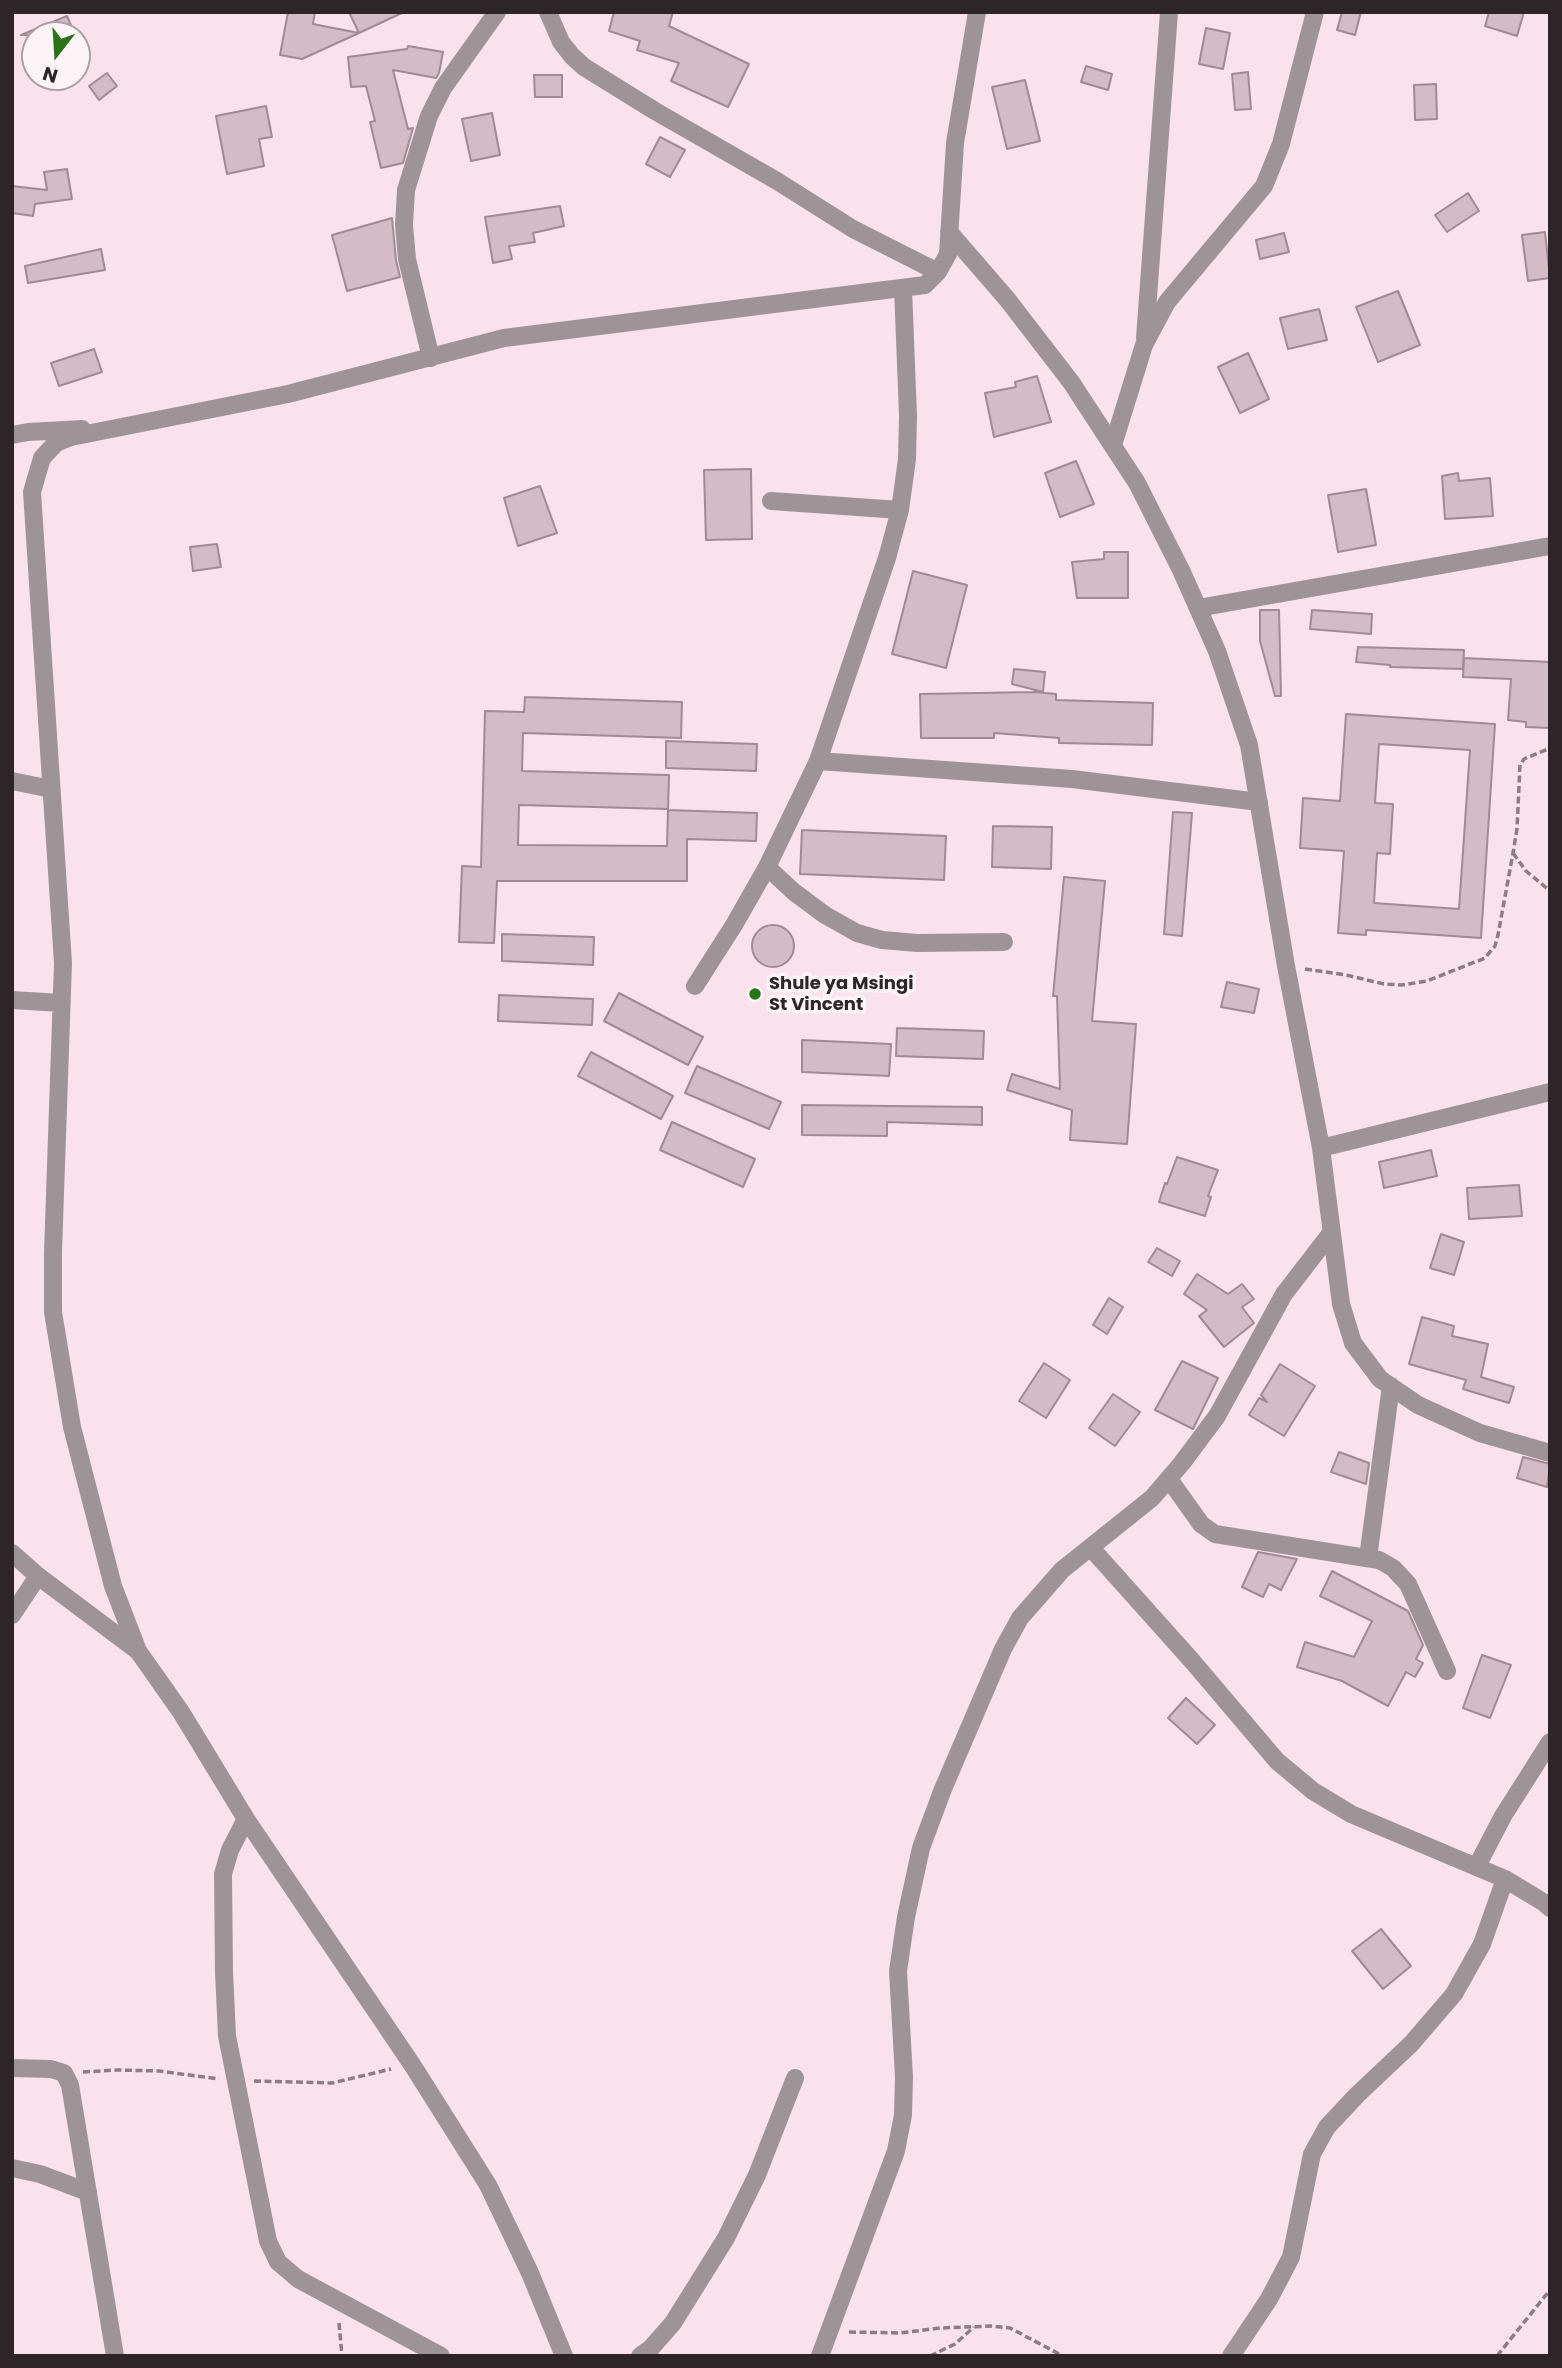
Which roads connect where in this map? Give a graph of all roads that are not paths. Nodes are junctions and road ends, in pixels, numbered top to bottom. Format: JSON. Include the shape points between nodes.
{"nodes":[{"id":1,"x":497,"y":12,"type":"edge"},
{"id":2,"x":548,"y":12,"type":"edge"},
{"id":3,"x":977,"y":12,"type":"edge"},
{"id":4,"x":1169,"y":12,"type":"edge"},
{"id":5,"x":1315,"y":12,"type":"edge"},
{"id":6,"x":949,"y":232,"type":"junction"},
{"id":7,"x":938,"y":272,"type":"junction"},
{"id":8,"x":903,"y":288,"type":"junction"},
{"id":9,"x":1144,"y":345,"type":"junction"},
{"id":10,"x":431,"y":358,"type":"junction"},
{"id":11,"x":117,"y":428,"type":"junction"},
{"id":12,"x":12,"y":435,"type":"edge"},
{"id":13,"x":1113,"y":445,"type":"junction"},
{"id":14,"x":771,"y":501,"type":"dead end"},
{"id":15,"x":900,"y":510,"type":"junction"},
{"id":16,"x":1550,"y":546,"type":"edge"},
{"id":17,"x":1198,"y":608,"type":"junction"},
{"id":18,"x":818,"y":761,"type":"junction"},
{"id":19,"x":12,"y":781,"type":"edge"},
{"id":20,"x":51,"y":789,"type":"junction"},
{"id":21,"x":1259,"y":802,"type":"junction"},
{"id":22,"x":767,"y":867,"type":"junction"},
{"id":23,"x":1004,"y":942,"type":"dead end"},
{"id":24,"x":695,"y":986,"type":"dead end"},
{"id":25,"x":12,"y":1000,"type":"edge"},
{"id":26,"x":61,"y":1003,"type":"junction"},
{"id":27,"x":1550,"y":1092,"type":"edge"},
{"id":28,"x":1321,"y":1148,"type":"junction"},
{"id":29,"x":1331,"y":1233,"type":"junction"},
{"id":30,"x":1391,"y":1386,"type":"junction"},
{"id":31,"x":1550,"y":1453,"type":"edge"},
{"id":32,"x":1169,"y":1479,"type":"junction"},
{"id":33,"x":1091,"y":1548,"type":"junction"},
{"id":34,"x":12,"y":1553,"type":"edge"},
{"id":35,"x":1368,"y":1558,"type":"junction"},
{"id":36,"x":38,"y":1576,"type":"junction"},
{"id":37,"x":12,"y":1615,"type":"edge"},
{"id":38,"x":138,"y":1651,"type":"junction"},
{"id":39,"x":1447,"y":1671,"type":"dead end"},
{"id":40,"x":1550,"y":1742,"type":"edge"},
{"id":41,"x":246,"y":1819,"type":"junction"},
{"id":42,"x":1478,"y":1866,"type":"junction"},
{"id":43,"x":1505,"y":1879,"type":"junction"},
{"id":44,"x":1550,"y":1908,"type":"edge"},
{"id":45,"x":12,"y":2068,"type":"edge"},
{"id":46,"x":796,"y":2078,"type":"dead end"},
{"id":47,"x":12,"y":2168,"type":"edge"},
{"id":48,"x":88,"y":2192,"type":"junction"},
{"id":49,"x":115,"y":2356,"type":"edge"},
{"id":50,"x":441,"y":2356,"type":"edge"},
{"id":51,"x":564,"y":2356,"type":"edge"},
{"id":52,"x":640,"y":2356,"type":"edge"},
{"id":53,"x":820,"y":2356,"type":"edge"},
{"id":54,"x":1231,"y":2356,"type":"edge"}],
"edges":[{"from":1,"to":10,"type":"street","via":[[443,88],[421,138],[406,190],[407,258]]},
{"from":2,"to":7,"type":"street","via":[[561,42],[584,66],[852,229]]},
{"from":3,"to":6,"type":"street","via":[[956,143]]},
{"from":4,"to":9,"type":"street"},
{"from":5,"to":9,"type":"street","via":[[1281,144],[1264,186],[1167,302]]},
{"from":6,"to":7,"type":"street","via":[[948,254]]},
{"from":6,"to":13,"type":"street","via":[[1055,361]]},
{"from":7,"to":8,"type":"street","via":[[925,285]]},
{"from":8,"to":10,"type":"street","via":[[549,330]]},
{"from":8,"to":15,"type":"street","via":[[908,416]]},
{"from":9,"to":13,"type":"street"},
{"from":10,"to":11,"type":"street","via":[[288,394]]},
{"from":11,"to":12,"type":"street"},
{"from":11,"to":20,"type":"street","via":[[56,443],[42,458],[32,492]]},
{"from":13,"to":17,"type":"street","via":[[1137,483]]},
{"from":14,"to":15,"type":"street"},
{"from":15,"to":18,"type":"street"},
{"from":16,"to":17,"type":"street"},
{"from":17,"to":21,"type":"street","via":[[1249,745]]},
{"from":18,"to":21,"type":"street","via":[[1072,779]]},
{"from":18,"to":22,"type":"street"},
{"from":19,"to":20,"type":"street"},
{"from":20,"to":26,"type":"street"},
{"from":21,"to":28,"type":"street"},
{"from":22,"to":23,"type":"street","via":[[825,915],[856,933],[917,943]]},
{"from":22,"to":24,"type":"street"},
{"from":25,"to":26,"type":"street"},
{"from":26,"to":38,"type":"street","via":[[54,1312],[72,1427],[91,1507],[113,1586]]},
{"from":27,"to":28,"type":"street"},
{"from":28,"to":29,"type":"street"},
{"from":29,"to":30,"type":"street","via":[[1341,1304],[1353,1343],[1380,1379]]},
{"from":29,"to":32,"type":"street","via":[[1284,1294],[1217,1416]]},
{"from":30,"to":31,"type":"street","via":[[1422,1408],[1480,1433]]},
{"from":30,"to":35,"type":"street"},
{"from":32,"to":33,"type":"street"},
{"from":32,"to":35,"type":"street","via":[[1201,1524],[1215,1534]]},
{"from":33,"to":42,"type":"street","via":[[1277,1761],[1313,1791],[1351,1814]]},
{"from":33,"to":53,"type":"street","via":[[1062,1570],[1020,1618],[953,1764],[921,1848],[898,1971],[904,2077],[896,2151]]},
{"from":34,"to":36,"type":"street"},
{"from":35,"to":39,"type":"street","via":[[1393,1568],[1408,1584]]},
{"from":36,"to":37,"type":"street"},
{"from":36,"to":38,"type":"street"},
{"from":38,"to":41,"type":"street"},
{"from":40,"to":42,"type":"street"},
{"from":41,"to":50,"type":"street","via":[[223,1874],[223,1972],[235,2081],[268,2241],[278,2262],[298,2279]]},
{"from":41,"to":51,"type":"street","via":[[488,2185]]},
{"from":42,"to":43,"type":"street"},
{"from":43,"to":44,"type":"street"},
{"from":43,"to":54,"type":"street","via":[[1482,1944],[1454,1994],[1327,2127],[1312,2154],[1291,2258]]},
{"from":45,"to":48,"type":"street","via":[[64,2073],[70,2085]]},
{"from":46,"to":52,"type":"street","via":[[726,2238],[673,2323]]},
{"from":47,"to":48,"type":"street"},
{"from":48,"to":49,"type":"street"}]}
